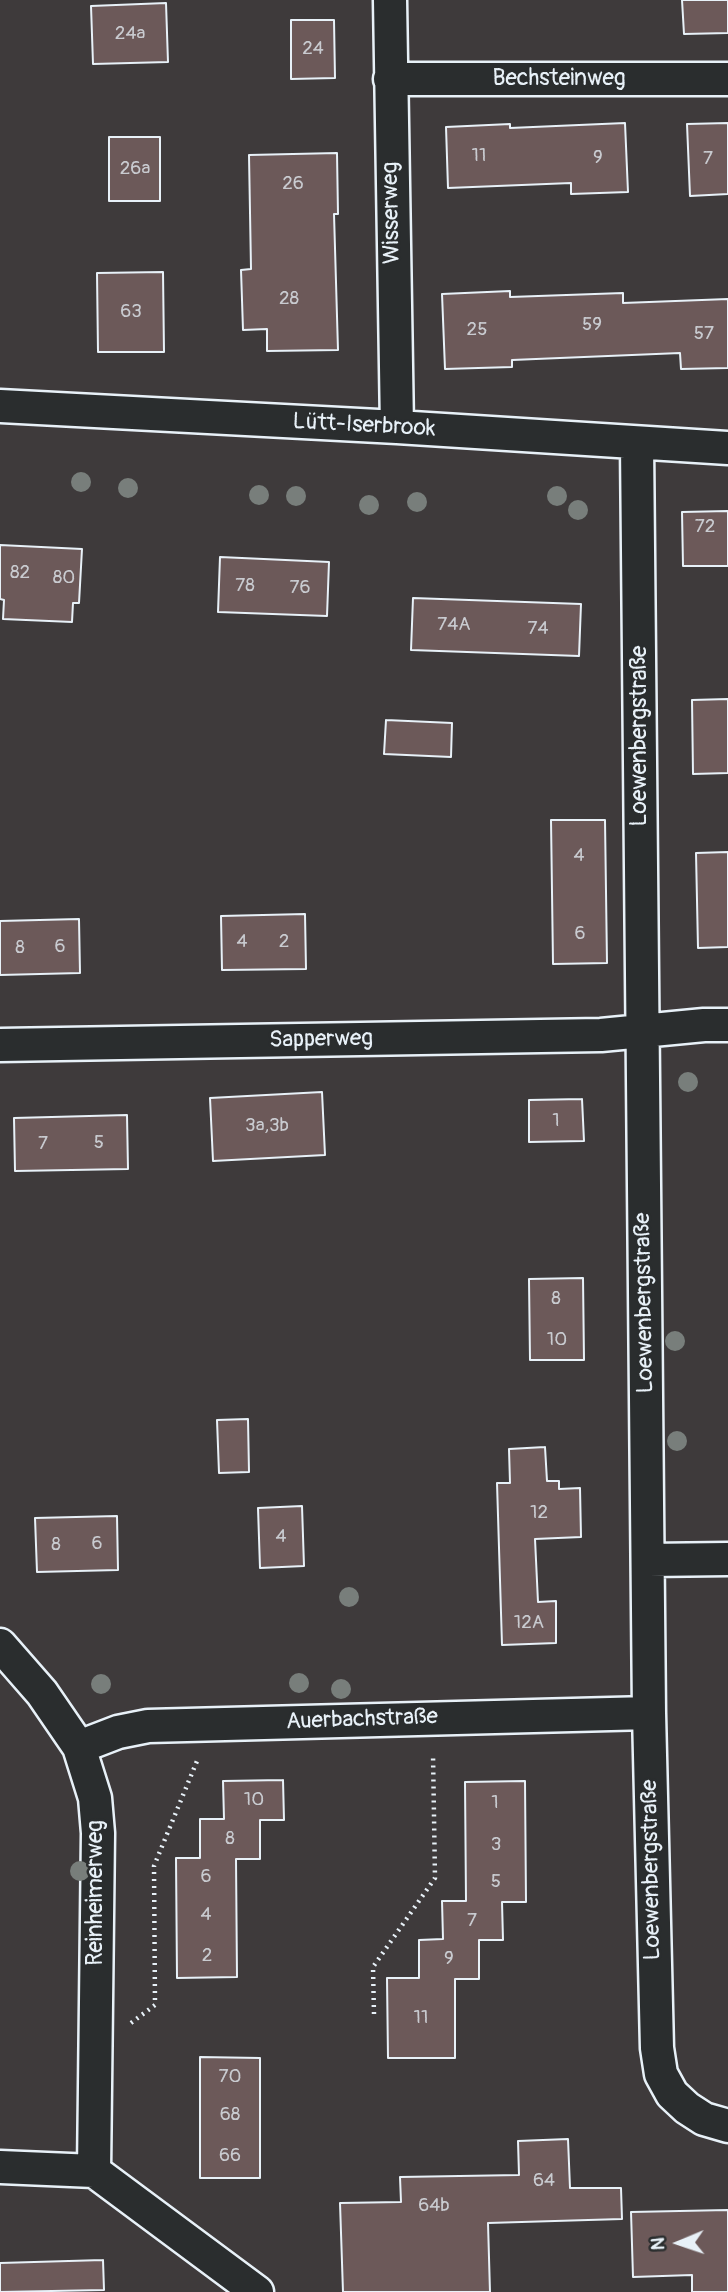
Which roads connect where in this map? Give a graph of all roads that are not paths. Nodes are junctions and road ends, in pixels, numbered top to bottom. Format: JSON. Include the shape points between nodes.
{"nodes":[{"id":1,"x":390,"y":0,"type":"edge"},
{"id":2,"x":390,"y":79,"type":"junction"},
{"id":3,"x":728,"y":79,"type":"edge"},
{"id":4,"x":0,"y":406,"type":"edge"},
{"id":5,"x":397,"y":427,"type":"junction"},
{"id":6,"x":637,"y":444,"type":"junction"},
{"id":7,"x":728,"y":448,"type":"edge"},
{"id":8,"x":728,"y":1025,"type":"edge"},
{"id":9,"x":642,"y":1031,"type":"junction"},
{"id":10,"x":0,"y":1045,"type":"edge"},
{"id":11,"x":728,"y":1559,"type":"edge"},
{"id":12,"x":649,"y":1560,"type":"junction"},
{"id":13,"x":0,"y":1645,"type":"edge"},
{"id":14,"x":649,"y":1713,"type":"junction"},
{"id":15,"x":79,"y":1747,"type":"junction"},
{"id":16,"x":728,"y":2126,"type":"edge"},
{"id":17,"x":0,"y":2167,"type":"edge"},
{"id":18,"x":94,"y":2171,"type":"junction"},
{"id":19,"x":257,"y":2292,"type":"edge"}],
"edges":[{"from":1,"to":2,"type":"street","name":"Wisserweg"},
{"from":2,"to":3,"type":"street","name":"Bechsteinweg"},
{"from":2,"to":5,"type":"street","name":"Wisserweg"},
{"from":4,"to":5,"type":"street","name":"Lütt-Iserbrook"},
{"from":5,"to":6,"type":"street","name":"Lütt-Iserbrook"},
{"from":6,"to":7,"type":"street","name":"Lütt-Iserbrook"},
{"from":6,"to":9,"type":"street","name":"Loewenbergstraße"},
{"from":8,"to":9,"type":"street","name":"Sapperweg"},
{"from":9,"to":10,"type":"street","name":"Sapperweg"},
{"from":9,"to":12,"type":"street","name":"Loewenbergstraße"},
{"from":11,"to":12,"type":"street"},
{"from":12,"to":14,"type":"street","name":"Loewenbergstraße"},
{"from":13,"to":15,"type":"street","name":"Reinheimerweg"},
{"from":14,"to":15,"type":"street","name":"Auerbachstraße","via":[[139,1727]]},
{"from":14,"to":16,"type":"street","name":"Loewenbergstraße","via":[[657,2048],[672,2094],[704,2119]]},
{"from":15,"to":18,"type":"street","name":"Reinheimerweg","via":[[95,1798],[99,1833]]},
{"from":17,"to":18,"type":"street"},
{"from":18,"to":19,"type":"street"}]}
